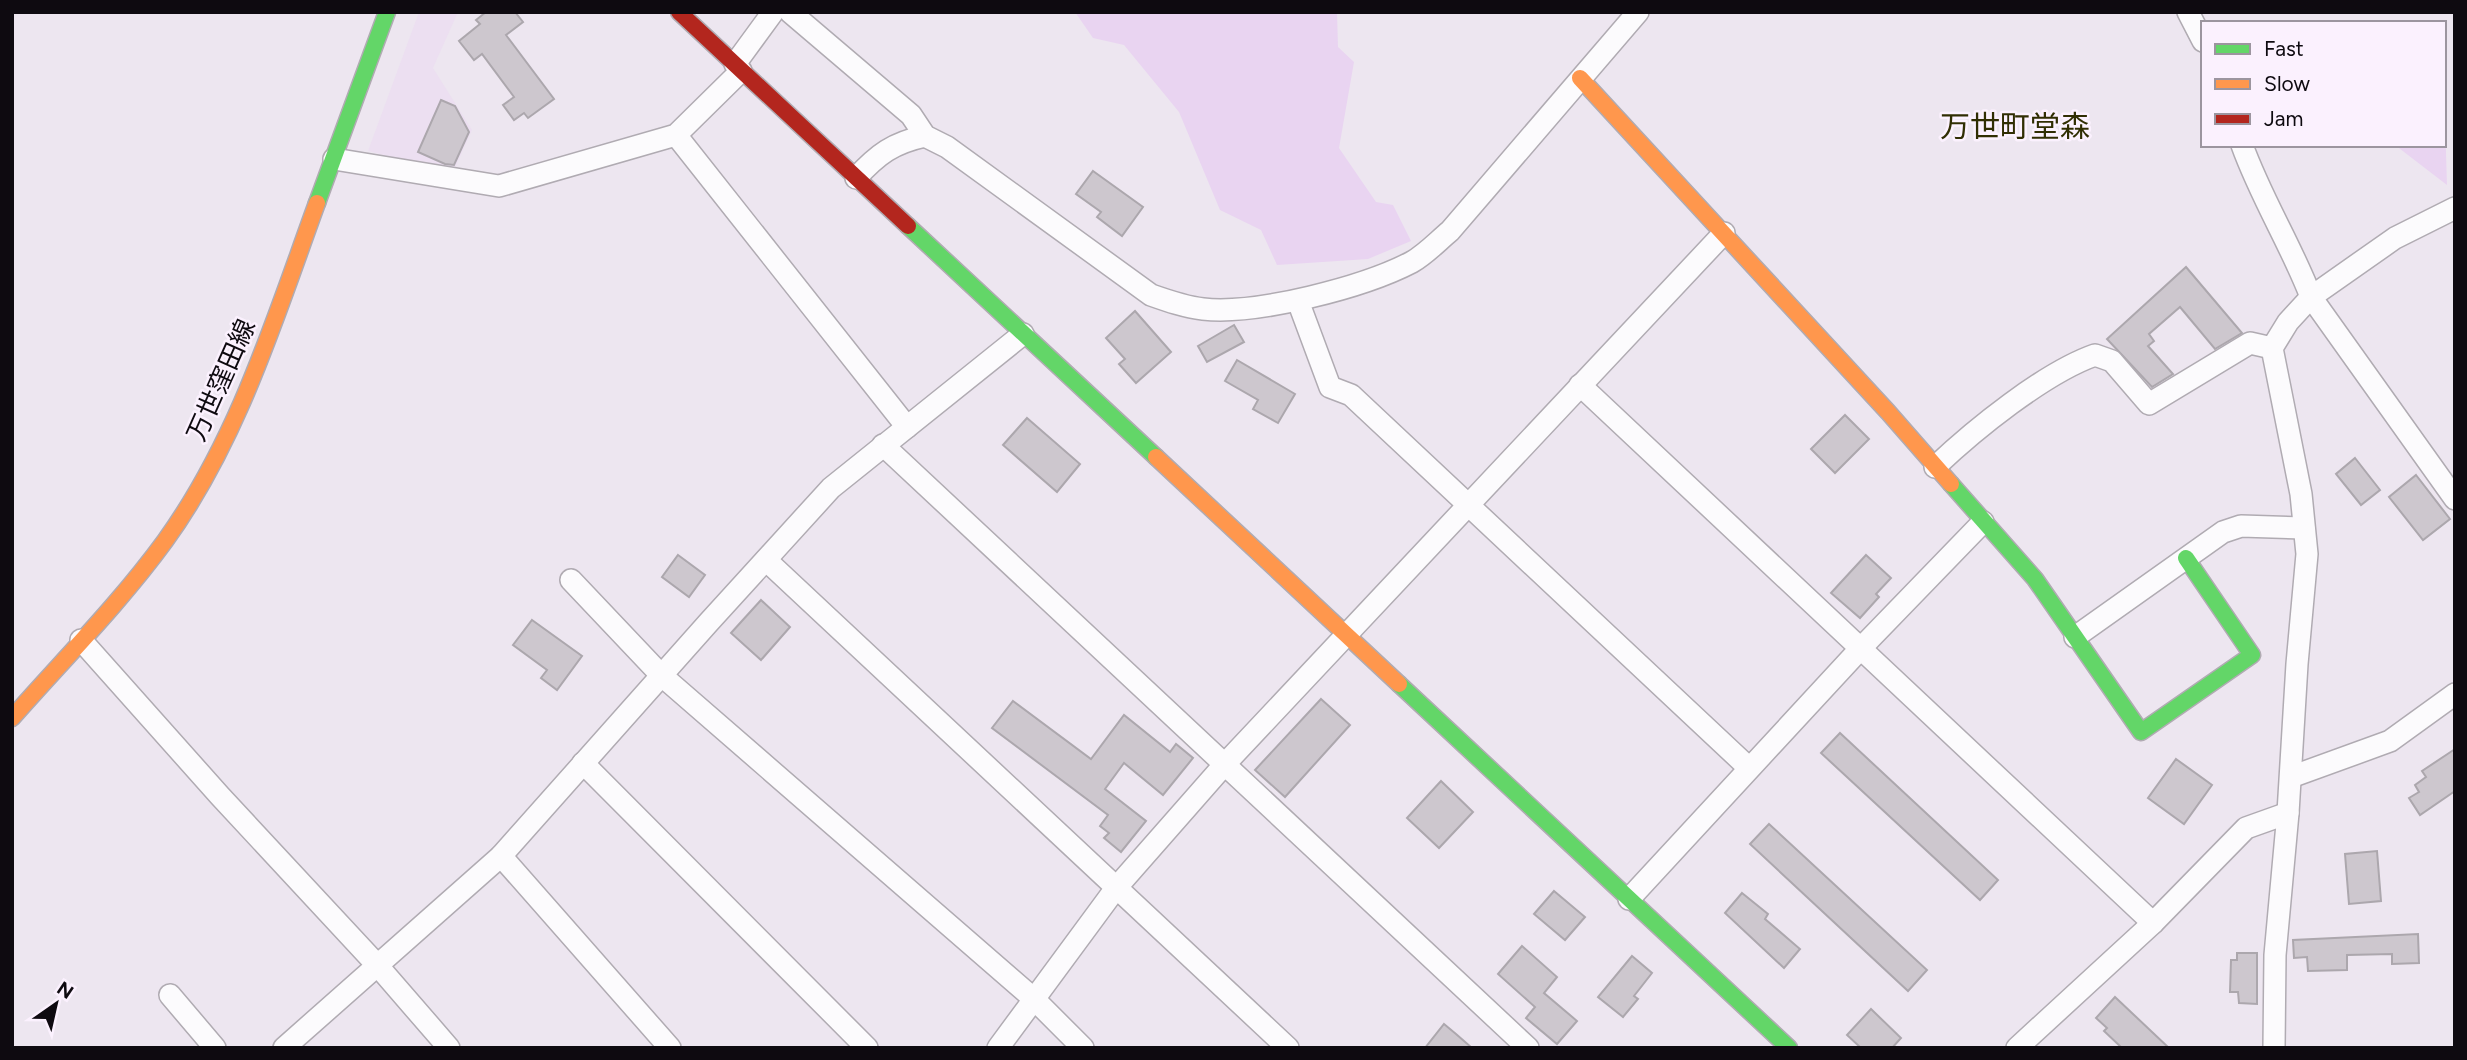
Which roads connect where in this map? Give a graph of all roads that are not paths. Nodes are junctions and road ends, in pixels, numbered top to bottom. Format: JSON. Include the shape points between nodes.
{"nodes":[{"id":1,"x":387,"y":12,"type":"edge"},
{"id":2,"x":679,"y":12,"type":"edge"},
{"id":3,"x":773,"y":12,"type":"edge"},
{"id":4,"x":790,"y":12,"type":"edge"},
{"id":5,"x":1638,"y":12,"type":"edge"},
{"id":6,"x":2188,"y":12,"type":"edge"},
{"id":7,"x":2201,"y":37,"type":"edge"},
{"id":8,"x":738,"y":67,"type":"junction"},
{"id":9,"x":1580,"y":78,"type":"junction"},
{"id":10,"x":676,"y":135,"type":"junction"},
{"id":11,"x":925,"y":136,"type":"junction"},
{"id":12,"x":2243,"y":147,"type":"edge"},
{"id":13,"x":334,"y":159,"type":"junction"},
{"id":14,"x":856,"y":178,"type":"junction"},
{"id":15,"x":2455,"y":208,"type":"edge"},
{"id":16,"x":1724,"y":233,"type":"junction"},
{"id":17,"x":2311,"y":297,"type":"junction"},
{"id":18,"x":1298,"y":301,"type":"junction"},
{"id":19,"x":1023,"y":334,"type":"junction"},
{"id":20,"x":2272,"y":348,"type":"junction"},
{"id":21,"x":1580,"y":385,"type":"junction"},
{"id":22,"x":906,"y":427,"type":"junction"},
{"id":23,"x":883,"y":444,"type":"junction"},
{"id":24,"x":1934,"y":467,"type":"junction"},
{"id":25,"x":2455,"y":499,"type":"edge"},
{"id":26,"x":1468,"y":506,"type":"junction"},
{"id":27,"x":1983,"y":522,"type":"junction"},
{"id":28,"x":2304,"y":528,"type":"junction"},
{"id":29,"x":2186,"y":558,"type":"junction"},
{"id":30,"x":766,"y":560,"type":"junction"},
{"id":31,"x":570,"y":580,"type":"dead end"},
{"id":32,"x":1346,"y":635,"type":"junction"},
{"id":33,"x":2075,"y":637,"type":"junction"},
{"id":34,"x":81,"y":640,"type":"junction"},
{"id":35,"x":1861,"y":648,"type":"junction"},
{"id":36,"x":661,"y":675,"type":"junction"},
{"id":37,"x":2455,"y":694,"type":"edge"},
{"id":38,"x":12,"y":718,"type":"edge"},
{"id":39,"x":583,"y":764,"type":"junction"},
{"id":40,"x":1224,"y":765,"type":"junction"},
{"id":41,"x":1749,"y":768,"type":"junction"},
{"id":42,"x":2291,"y":777,"type":"junction"},
{"id":43,"x":2288,"y":813,"type":"junction"},
{"id":44,"x":501,"y":856,"type":"junction"},
{"id":45,"x":1116,"y":888,"type":"junction"},
{"id":46,"x":1629,"y":899,"type":"junction"},
{"id":47,"x":2153,"y":923,"type":"junction"},
{"id":48,"x":378,"y":966,"type":"junction"},
{"id":49,"x":170,"y":995,"type":"dead end"},
{"id":50,"x":1034,"y":999,"type":"junction"},
{"id":51,"x":215,"y":1048,"type":"edge"},
{"id":52,"x":284,"y":1048,"type":"edge"},
{"id":53,"x":449,"y":1048,"type":"edge"},
{"id":54,"x":670,"y":1048,"type":"edge"},
{"id":55,"x":867,"y":1048,"type":"edge"},
{"id":56,"x":998,"y":1048,"type":"edge"},
{"id":57,"x":1083,"y":1048,"type":"edge"},
{"id":58,"x":1288,"y":1048,"type":"edge"},
{"id":59,"x":1528,"y":1048,"type":"edge"},
{"id":60,"x":1788,"y":1048,"type":"edge"},
{"id":61,"x":2017,"y":1048,"type":"edge"},
{"id":62,"x":2274,"y":1048,"type":"edge"}],
"edges":[{"from":1,"to":13,"type":"street","name":"万世窪田線"},
{"from":2,"to":8,"type":"street"},
{"from":3,"to":8,"type":"street"},
{"from":4,"to":11,"type":"street","via":[[911,115]]},
{"from":5,"to":9,"type":"street"},
{"from":6,"to":7,"type":"street"},
{"from":8,"to":10,"type":"street"},
{"from":8,"to":14,"type":"street"},
{"from":9,"to":16,"type":"street"},
{"from":9,"to":18,"type":"street","via":[[1450,231],[1415,260],[1387,274]]},
{"from":10,"to":13,"type":"street","via":[[499,186]]},
{"from":10,"to":22,"type":"street"},
{"from":11,"to":14,"type":"street","via":[[900,142]]},
{"from":11,"to":18,"type":"street","via":[[947,147],[1151,295],[1205,309]]},
{"from":12,"to":17,"type":"street"},
{"from":13,"to":34,"type":"street","name":"万世窪田線","via":[[253,379],[205,476],[166,539]]},
{"from":14,"to":19,"type":"street"},
{"from":15,"to":17,"type":"street","via":[[2395,237]]},
{"from":16,"to":21,"type":"street"},
{"from":16,"to":24,"type":"street"},
{"from":17,"to":20,"type":"street"},
{"from":17,"to":25,"type":"street"},
{"from":18,"to":26,"type":"street","via":[[1330,387],[1351,395]]},
{"from":19,"to":22,"type":"street"},
{"from":19,"to":32,"type":"street"},
{"from":20,"to":24,"type":"street","via":[[2250,343],[2149,404],[2112,361],[2095,355],[2031,390]]},
{"from":20,"to":28,"type":"street"},
{"from":21,"to":26,"type":"street"},
{"from":21,"to":35,"type":"street"},
{"from":22,"to":23,"type":"street"},
{"from":23,"to":30,"type":"street","via":[[831,488]]},
{"from":23,"to":40,"type":"street"},
{"from":24,"to":27,"type":"street"},
{"from":26,"to":32,"type":"street"},
{"from":26,"to":41,"type":"street"},
{"from":27,"to":33,"type":"street","via":[[2035,579]]},
{"from":27,"to":35,"type":"street"},
{"from":28,"to":29,"type":"street","via":[[2241,526],[2223,532]]},
{"from":28,"to":42,"type":"street","via":[[2307,554]]},
{"from":29,"to":33,"type":"street"},
{"from":29,"to":33,"type":"street","via":[[2252,655],[2141,732]]},
{"from":30,"to":36,"type":"street"},
{"from":30,"to":45,"type":"street"},
{"from":31,"to":36,"type":"street"},
{"from":32,"to":40,"type":"street"},
{"from":32,"to":46,"type":"street"},
{"from":34,"to":38,"type":"street","name":"万世窪田線"},
{"from":34,"to":48,"type":"street"},
{"from":35,"to":41,"type":"street"},
{"from":35,"to":47,"type":"street"},
{"from":36,"to":39,"type":"street"},
{"from":36,"to":50,"type":"street"},
{"from":37,"to":42,"type":"street","via":[[2390,741]]},
{"from":39,"to":44,"type":"street"},
{"from":39,"to":55,"type":"street"},
{"from":40,"to":45,"type":"street"},
{"from":40,"to":59,"type":"street"},
{"from":41,"to":46,"type":"street"},
{"from":42,"to":43,"type":"street"},
{"from":43,"to":47,"type":"street","via":[[2246,828]]},
{"from":43,"to":62,"type":"street","via":[[2275,955]]},
{"from":44,"to":48,"type":"street"},
{"from":44,"to":54,"type":"street"},
{"from":45,"to":50,"type":"street"},
{"from":45,"to":58,"type":"street"},
{"from":46,"to":60,"type":"street"},
{"from":47,"to":61,"type":"street"},
{"from":48,"to":52,"type":"street"},
{"from":48,"to":53,"type":"street"},
{"from":49,"to":51,"type":"street"},
{"from":50,"to":56,"type":"street"},
{"from":50,"to":57,"type":"street"}]}
